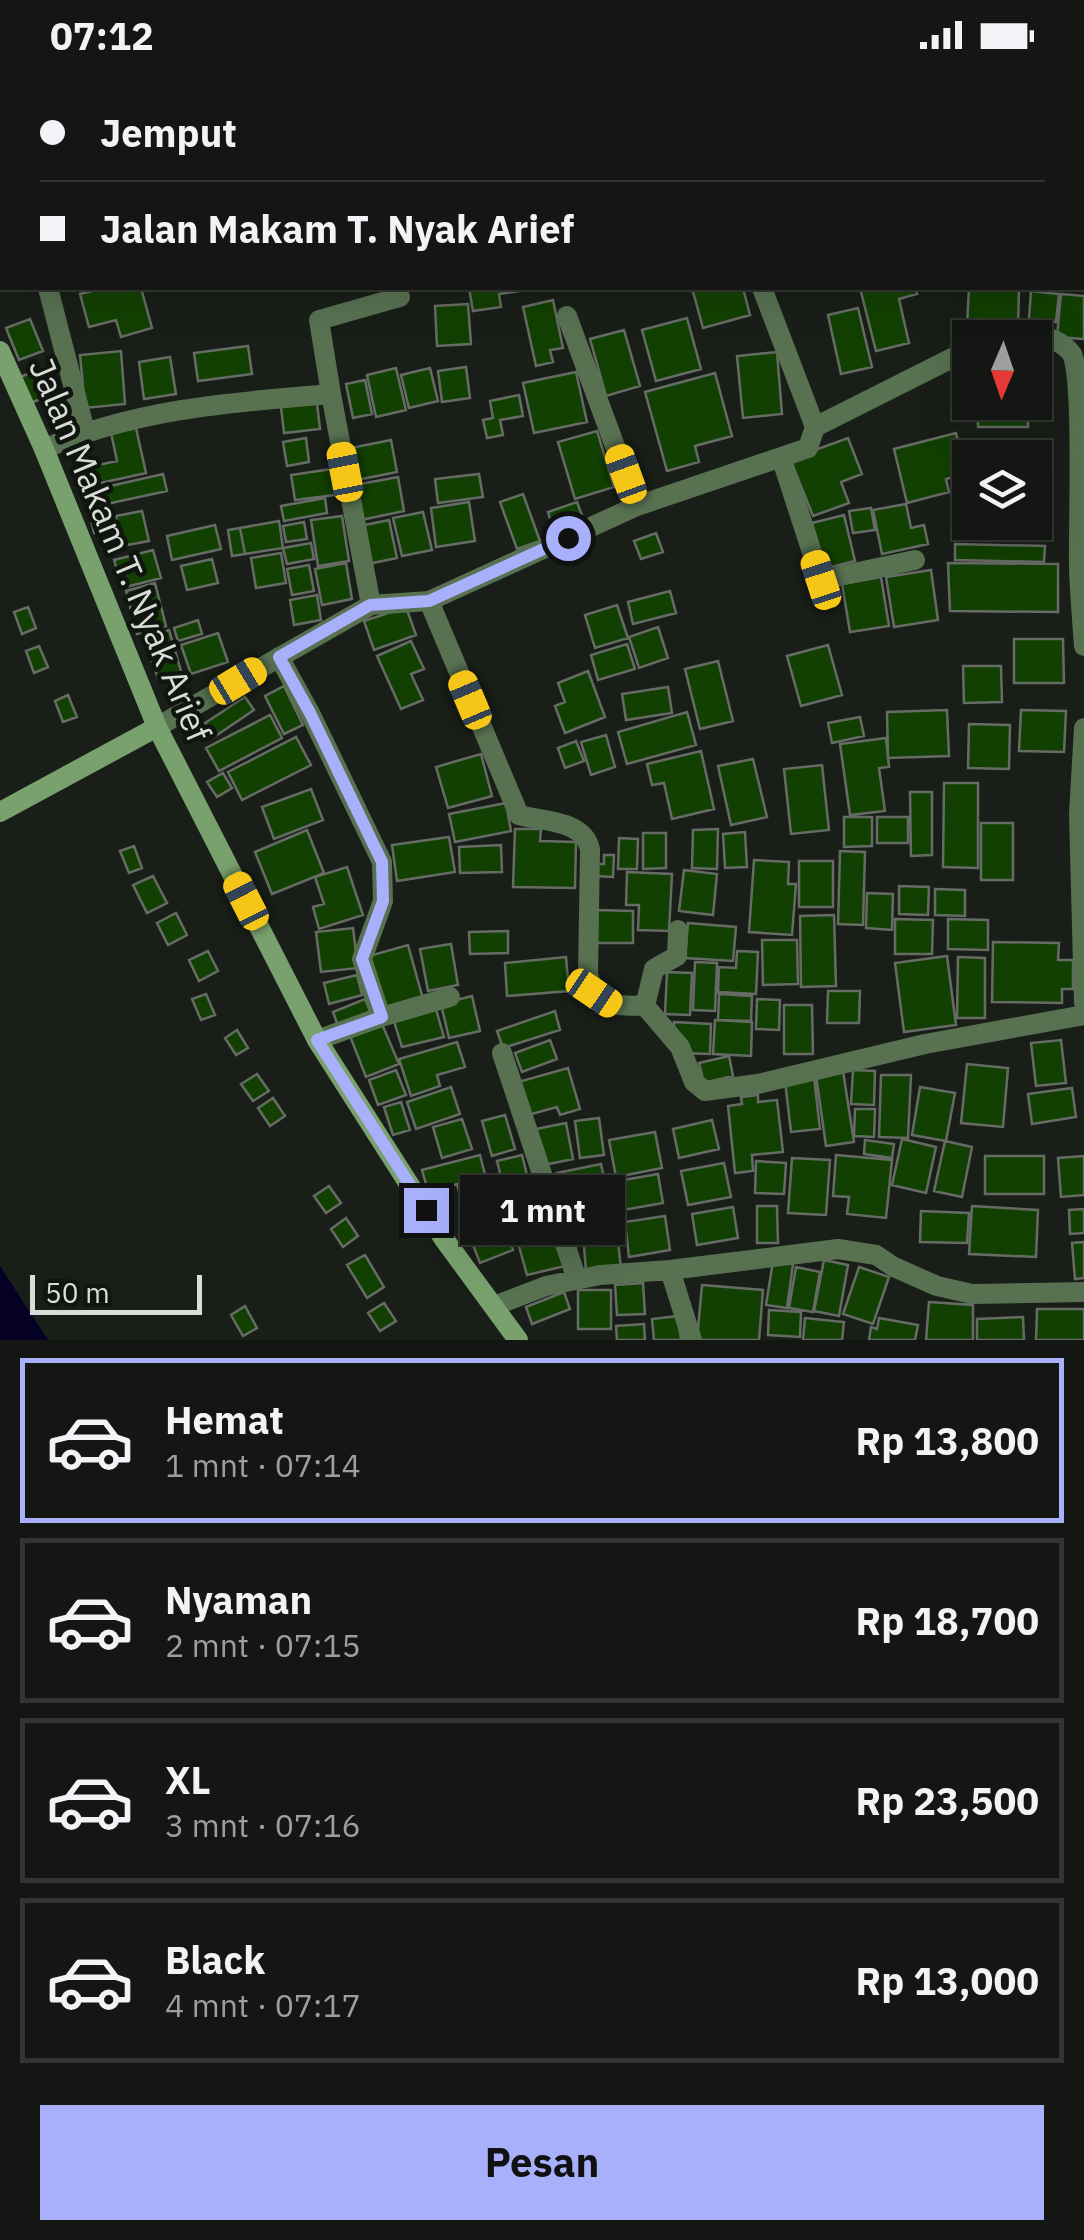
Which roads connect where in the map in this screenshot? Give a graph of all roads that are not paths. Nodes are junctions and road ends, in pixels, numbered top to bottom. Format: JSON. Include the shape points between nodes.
{"nodes":[{"id":1,"x":49,"y":290,"type":"edge"},
{"id":2,"x":763,"y":290,"type":"edge"},
{"id":3,"x":400,"y":297,"type":"dead end"},
{"id":4,"x":567,"y":316,"type":"dead end"},
{"id":5,"x":1052,"y":338,"type":"edge"},
{"id":6,"x":0,"y":351,"type":"edge"},
{"id":7,"x":1080,"y":357,"type":"edge"},
{"id":8,"x":952,"y":358,"type":"edge"},
{"id":9,"x":331,"y":394,"type":"junction"},
{"id":10,"x":815,"y":427,"type":"junction"},
{"id":11,"x":85,"y":431,"type":"junction"},
{"id":12,"x":44,"y":449,"type":"junction"},
{"id":13,"x":780,"y":458,"type":"junction"},
{"id":14,"x":637,"y":506,"type":"junction"},
{"id":15,"x":915,"y":560,"type":"dead end"},
{"id":16,"x":429,"y":601,"type":"junction"},
{"id":17,"x":370,"y":605,"type":"junction"},
{"id":18,"x":1084,"y":646,"type":"edge"},
{"id":19,"x":279,"y":657,"type":"junction"},
{"id":20,"x":157,"y":727,"type":"junction"},
{"id":21,"x":1084,"y":728,"type":"edge"},
{"id":22,"x":0,"y":812,"type":"edge"},
{"id":23,"x":678,"y":930,"type":"dead end"},
{"id":24,"x":450,"y":998,"type":"dead end"},
{"id":25,"x":1084,"y":1002,"type":"edge"},
{"id":26,"x":645,"y":1006,"type":"junction"},
{"id":27,"x":1084,"y":1016,"type":"edge"},
{"id":28,"x":382,"y":1017,"type":"junction"},
{"id":29,"x":317,"y":1040,"type":"junction"},
{"id":30,"x":502,"y":1054,"type":"dead end"},
{"id":31,"x":670,"y":1270,"type":"junction"},
{"id":32,"x":578,"y":1280,"type":"junction"},
{"id":33,"x":1084,"y":1292,"type":"edge"},
{"id":34,"x":494,"y":1306,"type":"junction"},
{"id":35,"x":518,"y":1340,"type":"edge"},
{"id":36,"x":692,"y":1340,"type":"edge"}],
"edges":[{"from":1,"to":11,"type":"street"},
{"from":2,"to":10,"type":"street"},
{"from":3,"to":9,"type":"street","via":[[318,320]]},
{"from":4,"to":14,"type":"street"},
{"from":5,"to":7,"type":"street"},
{"from":6,"to":12,"type":"street","name":"Jalan Makam T. Nyak Arief"},
{"from":7,"to":18,"type":"street"},
{"from":8,"to":10,"type":"street"},
{"from":9,"to":11,"type":"street","via":[[164,412]]},
{"from":9,"to":17,"type":"street"},
{"from":10,"to":13,"type":"street","via":[[808,448]]},
{"from":11,"to":12,"type":"street"},
{"from":12,"to":20,"type":"street","name":"Jalan Makam T. Nyak Arief"},
{"from":13,"to":14,"type":"street"},
{"from":13,"to":15,"type":"street","via":[[821,580]]},
{"from":14,"to":16,"type":"street"},
{"from":16,"to":17,"type":"street"},
{"from":16,"to":26,"type":"street","via":[[520,814],[576,827],[587,837],[588,975],[594,993],[611,1004]]},
{"from":17,"to":19,"type":"street"},
{"from":19,"to":20,"type":"street"},
{"from":19,"to":28,"type":"street","via":[[382,862],[383,901],[362,959]]},
{"from":20,"to":22,"type":"street"},
{"from":20,"to":29,"type":"street","name":"Jalan Makam T. Nyak Arief"},
{"from":21,"to":25,"type":"street"},
{"from":23,"to":26,"type":"street","via":[[678,956],[654,969]]},
{"from":24,"to":28,"type":"street"},
{"from":26,"to":27,"type":"street","via":[[680,1047],[705,1092]]},
{"from":28,"to":29,"type":"street"},
{"from":29,"to":34,"type":"street","name":"Jalan Makam T. Nyak Arief"},
{"from":30,"to":32,"type":"street"},
{"from":31,"to":32,"type":"street"},
{"from":31,"to":33,"type":"street","via":[[838,1248],[876,1255],[936,1286],[972,1294]]},
{"from":31,"to":36,"type":"street"},
{"from":32,"to":34,"type":"street"},
{"from":34,"to":35,"type":"street","name":"Jalan Makam T. Nyak Arief"}]}
